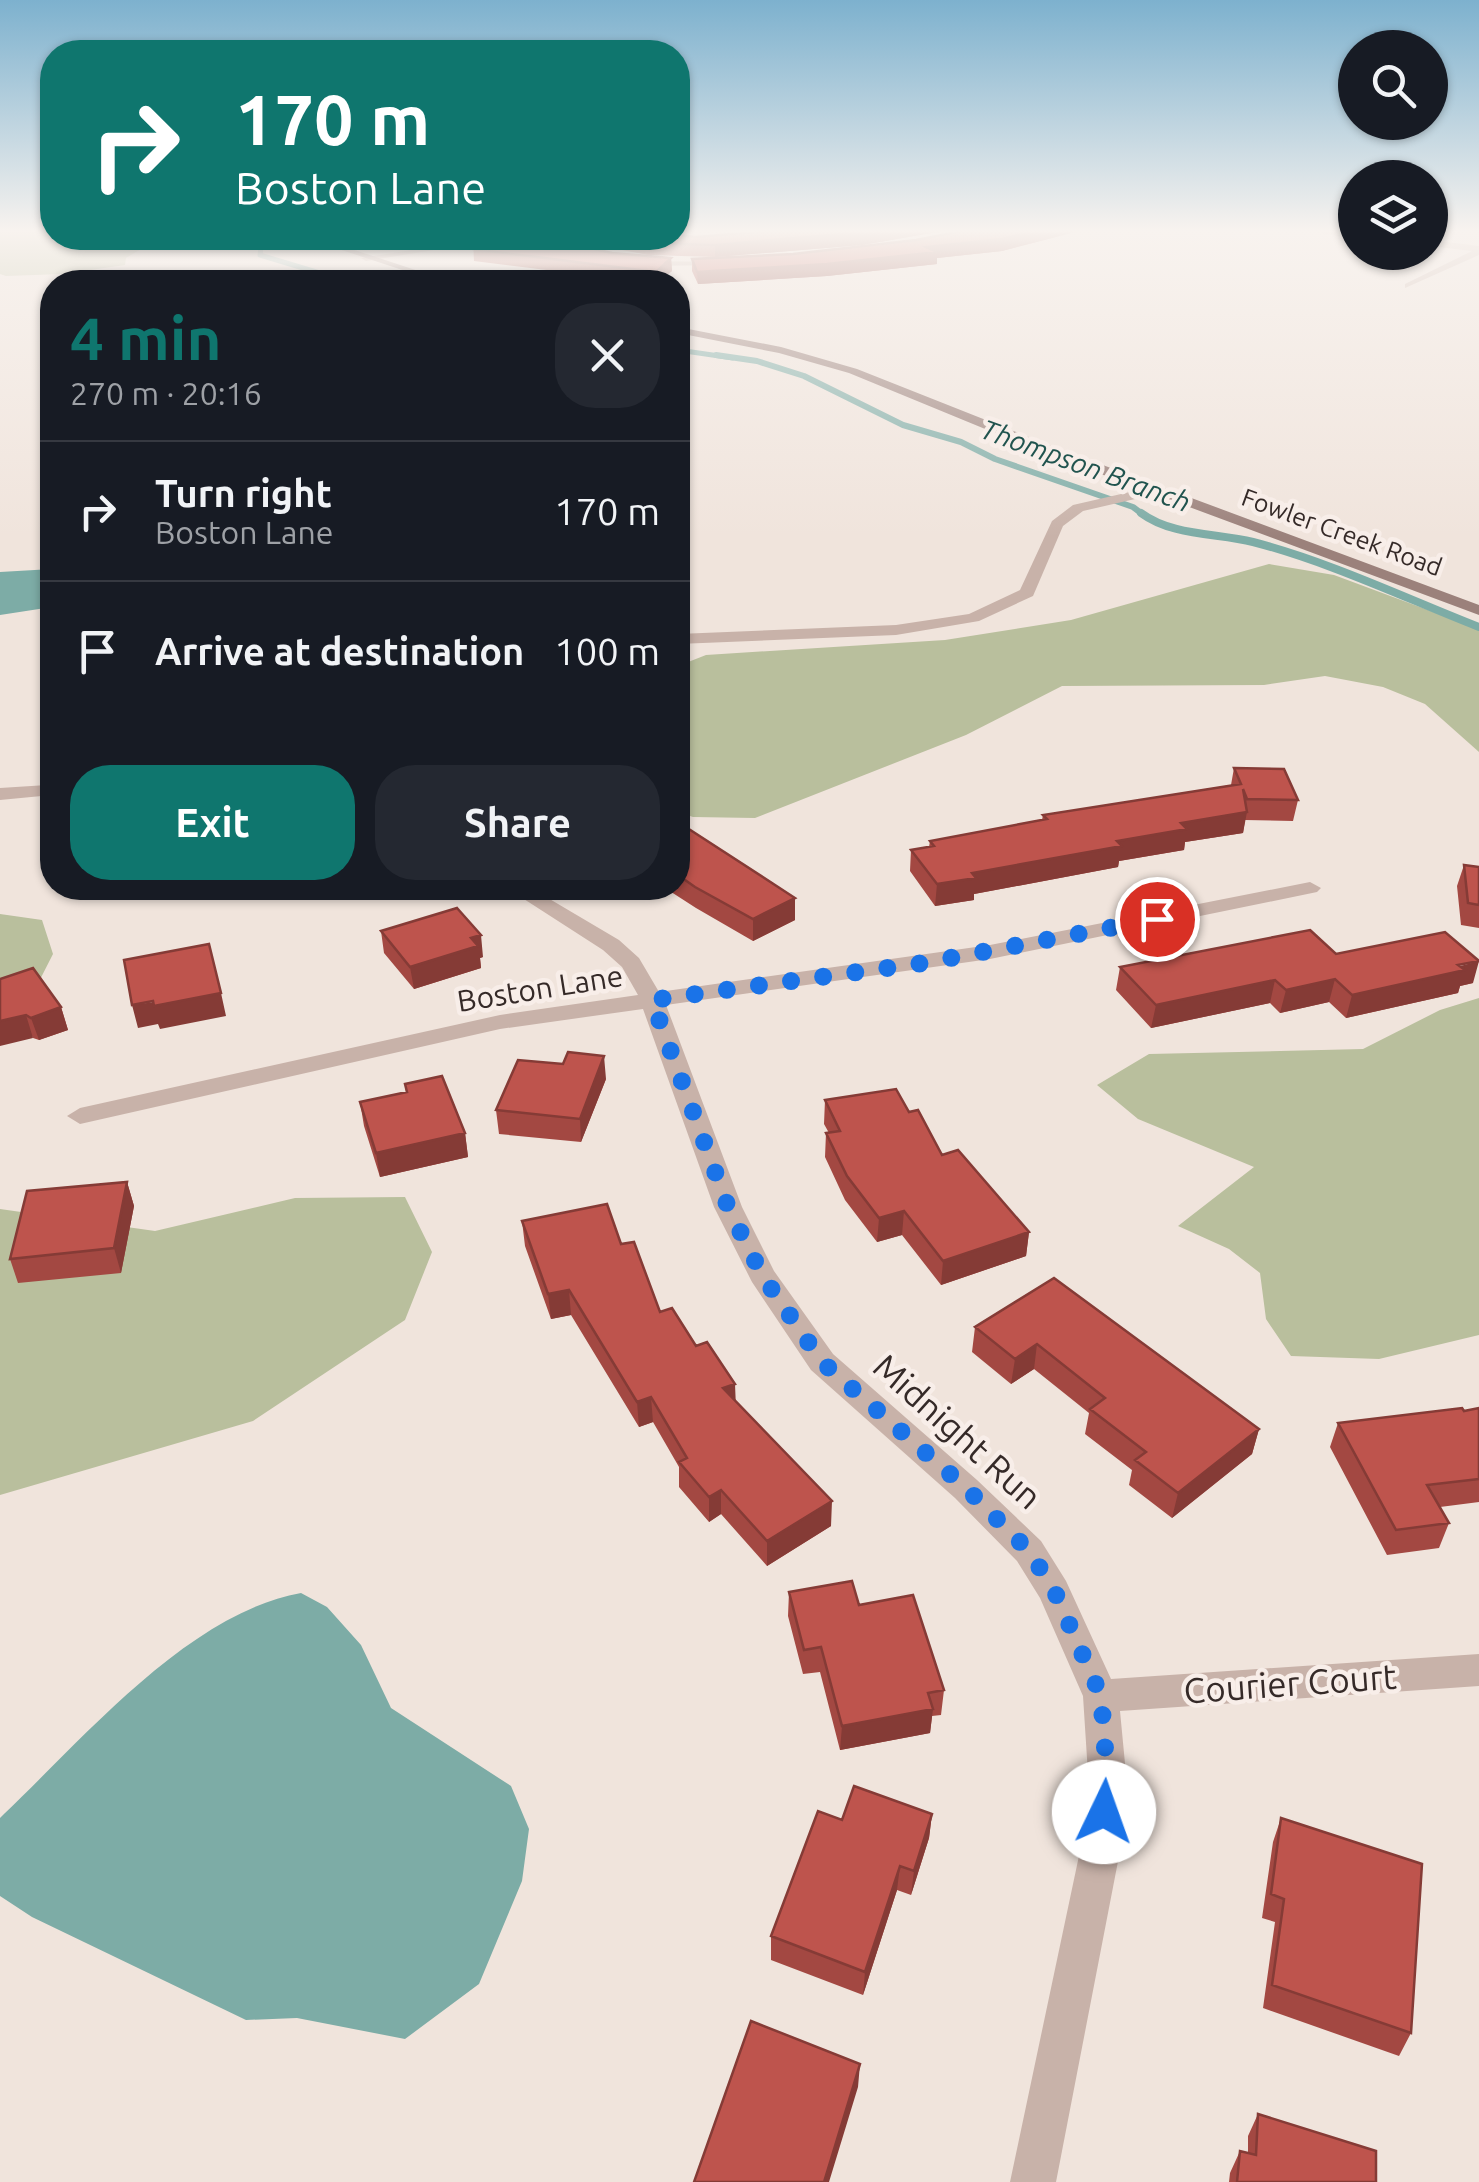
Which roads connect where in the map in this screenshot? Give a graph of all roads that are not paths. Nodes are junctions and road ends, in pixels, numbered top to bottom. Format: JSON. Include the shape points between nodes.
{"nodes":[{"id":1,"x":693,"y":333,"type":"edge"},
{"id":2,"x":1156,"y":490,"type":"junction"},
{"id":3,"x":1479,"y":610,"type":"edge"},
{"id":4,"x":690,"y":639,"type":"edge"},
{"id":5,"x":40,"y":791,"type":"edge"},
{"id":6,"x":0,"y":794,"type":"edge"},
{"id":7,"x":1310,"y":888,"type":"dead end"},
{"id":8,"x":537,"y":900,"type":"edge"},
{"id":9,"x":652,"y":1000,"type":"junction"},
{"id":10,"x":80,"y":1116,"type":"dead end"},
{"id":11,"x":1479,"y":1670,"type":"edge"},
{"id":12,"x":1101,"y":1696,"type":"junction"},
{"id":13,"x":1033,"y":2182,"type":"edge"}],
"edges":[{"from":1,"to":2,"type":"main road","name":"Fowler Creek Road","via":[[853,370]]},
{"from":2,"to":3,"type":"main road","name":"Fowler Creek Road"},
{"from":2,"to":4,"type":"street","via":[[1078,508],[1057,524],[1026,593],[973,618],[896,630]]},
{"from":5,"to":6,"type":"street"},
{"from":7,"to":9,"type":"street","name":"Boston Lane","via":[[990,952]]},
{"from":8,"to":9,"type":"street","name":"Midnight Run","via":[[611,945]]},
{"from":9,"to":10,"type":"street","name":"Boston Lane","via":[[500,1022]]},
{"from":9,"to":12,"type":"street","name":"Midnight Run","via":[[728,1207],[762,1275],[822,1362],[1029,1551],[1054,1590]]},
{"from":11,"to":12,"type":"street","name":"Courier Court"},
{"from":12,"to":13,"type":"street","name":"Midnight Run","via":[[1107,1774],[1100,1851]]}]}
